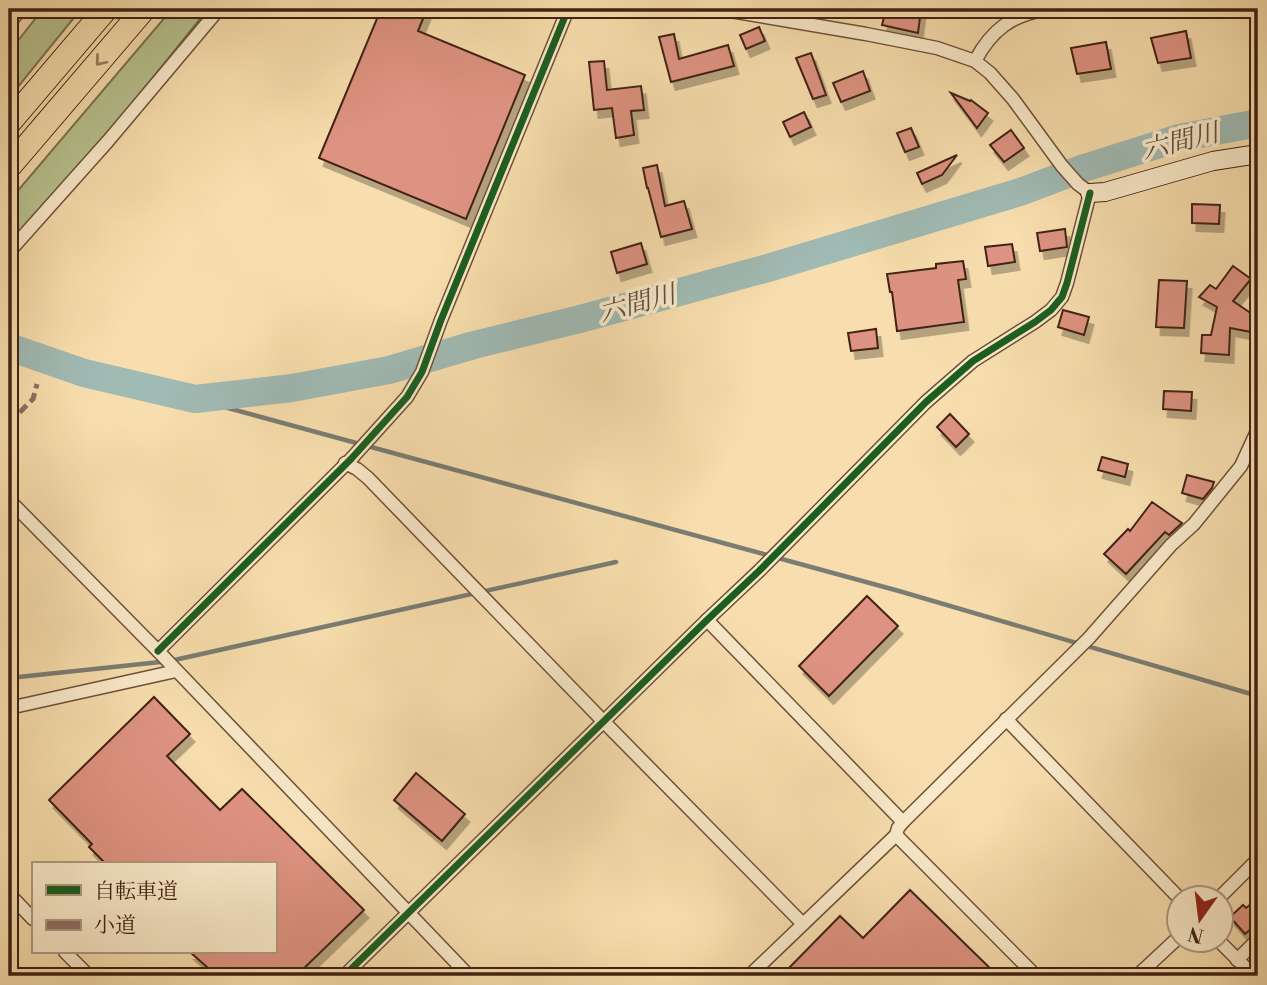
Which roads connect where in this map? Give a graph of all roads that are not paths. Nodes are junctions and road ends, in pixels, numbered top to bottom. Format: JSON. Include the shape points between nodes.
{"nodes":[{"id":1,"x":21,"y":9,"type":"edge"},
{"id":2,"x":106,"y":9,"type":"edge"},
{"id":3,"x":144,"y":9,"type":"edge"},
{"id":4,"x":219,"y":9,"type":"edge"},
{"id":5,"x":568,"y":9,"type":"edge"},
{"id":6,"x":719,"y":9,"type":"edge"},
{"id":7,"x":1046,"y":9,"type":"edge"},
{"id":8,"x":9,"y":23,"type":"edge"},
{"id":9,"x":975,"y":61,"type":"junction"},
{"id":10,"x":9,"y":123,"type":"edge"},
{"id":11,"x":1258,"y":154,"type":"edge"},
{"id":12,"x":9,"y":167,"type":"edge"},
{"id":13,"x":1084,"y":188,"type":"junction"},
{"id":14,"x":9,"y":252,"type":"edge"},
{"id":15,"x":1258,"y":429,"type":"edge"},
{"id":16,"x":348,"y":461,"type":"junction"},
{"id":17,"x":9,"y":500,"type":"edge"},
{"id":18,"x":707,"y":620,"type":"junction"},
{"id":19,"x":158,"y":650,"type":"junction"},
{"id":20,"x":176,"y":671,"type":"junction"},
{"id":21,"x":9,"y":708,"type":"edge"},
{"id":22,"x":1006,"y":719,"type":"junction"},
{"id":23,"x":604,"y":722,"type":"junction"},
{"id":24,"x":903,"y":822,"type":"junction"},
{"id":25,"x":896,"y":835,"type":"junction"},
{"id":26,"x":1258,"y":859,"type":"edge"},
{"id":27,"x":1233,"y":884,"type":"edge"},
{"id":28,"x":1166,"y":885,"type":"edge"},
{"id":29,"x":9,"y":894,"type":"edge"},
{"id":30,"x":408,"y":913,"type":"junction"},
{"id":31,"x":32,"y":918,"type":"edge"},
{"id":32,"x":803,"y":924,"type":"junction"},
{"id":33,"x":1258,"y":939,"type":"edge"},
{"id":34,"x":1166,"y":949,"type":"edge"},
{"id":35,"x":67,"y":954,"type":"edge"},
{"id":36,"x":1231,"y":954,"type":"edge"},
{"id":37,"x":1237,"y":960,"type":"junction"},
{"id":38,"x":89,"y":976,"type":"edge"},
{"id":39,"x":344,"y":976,"type":"edge"},
{"id":40,"x":469,"y":976,"type":"edge"},
{"id":41,"x":750,"y":976,"type":"edge"},
{"id":42,"x":1036,"y":976,"type":"edge"},
{"id":43,"x":1137,"y":976,"type":"edge"},
{"id":44,"x":1254,"y":976,"type":"edge"}],
"edges":[{"from":1,"to":8,"type":"street"},
{"from":2,"to":10,"type":"highway"},
{"from":3,"to":12,"type":"highway","one_way":true},
{"from":4,"to":14,"type":"street"},
{"from":5,"to":16,"type":"street","via":[[422,372],[407,397]]},
{"from":6,"to":9,"type":"street","via":[[925,45]]},
{"from":7,"to":9,"type":"street","via":[[995,31]]},
{"from":9,"to":13,"type":"street","via":[[1013,99]]},
{"from":11,"to":13,"type":"street","via":[[1213,161],[1105,192]]},
{"from":13,"to":18,"type":"street","via":[[1062,298],[1035,322],[973,361],[926,402]]},
{"from":15,"to":22,"type":"street","via":[[1241,466],[1194,524],[1089,638]]},
{"from":16,"to":19,"type":"street"},
{"from":16,"to":23,"type":"street"},
{"from":17,"to":19,"type":"street"},
{"from":18,"to":23,"type":"street"},
{"from":18,"to":24,"type":"street"},
{"from":19,"to":20,"type":"street"},
{"from":20,"to":21,"type":"street"},
{"from":20,"to":30,"type":"street"},
{"from":22,"to":24,"type":"street"},
{"from":22,"to":28,"type":"street"},
{"from":23,"to":30,"type":"street"},
{"from":23,"to":32,"type":"street"},
{"from":24,"to":25,"type":"street"},
{"from":25,"to":32,"type":"street"},
{"from":25,"to":42,"type":"street"},
{"from":26,"to":27,"type":"street"},
{"from":29,"to":31,"type":"street"},
{"from":30,"to":39,"type":"street"},
{"from":30,"to":40,"type":"street"},
{"from":32,"to":41,"type":"street"},
{"from":33,"to":37,"type":"street"},
{"from":34,"to":43,"type":"street"},
{"from":35,"to":38,"type":"street"},
{"from":36,"to":37,"type":"street"},
{"from":37,"to":44,"type":"street"}]}
